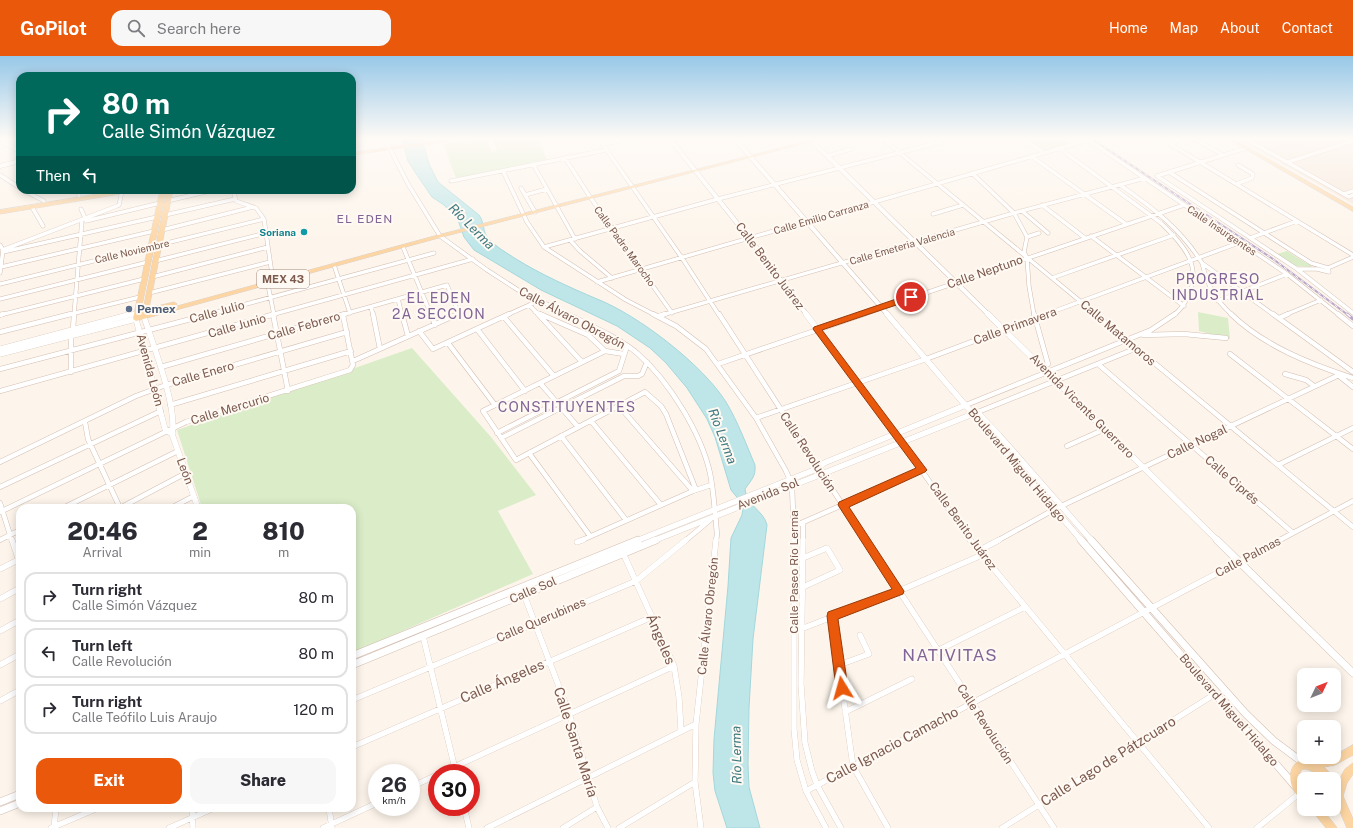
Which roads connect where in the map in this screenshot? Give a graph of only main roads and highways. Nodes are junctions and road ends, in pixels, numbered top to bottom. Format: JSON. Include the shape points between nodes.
{"nodes":[{"id":1,"x":678,"y":175,"type":"edge"},
{"id":2,"x":1293,"y":175,"type":"edge"},
{"id":3,"x":74,"y":194,"type":"edge"},
{"id":4,"x":110,"y":194,"type":"edge"},
{"id":5,"x":162,"y":194,"type":"edge"},
{"id":6,"x":169,"y":194,"type":"edge"},
{"id":7,"x":0,"y":208,"type":"edge"},
{"id":8,"x":1353,"y":209,"type":"edge"},
{"id":9,"x":0,"y":212,"type":"edge"},
{"id":10,"x":429,"y":238,"type":"junction"},
{"id":11,"x":270,"y":281,"type":"junction"},
{"id":12,"x":145,"y":314,"type":"junction"},
{"id":13,"x":1353,"y":750,"type":"edge"},
{"id":14,"x":1341,"y":757,"type":"edge"},
{"id":15,"x":1307,"y":764,"type":"joint"},
{"id":16,"x":1353,"y":768,"type":"edge"},
{"id":17,"x":1322,"y":772,"type":"edge"},
{"id":18,"x":1297,"y":786,"type":"edge"},
{"id":19,"x":1341,"y":786,"type":"edge"},
{"id":20,"x":1341,"y":802,"type":"edge"},
{"id":21,"x":1322,"y":816,"type":"edge"},
{"id":22,"x":1332,"y":828,"type":"edge"},
{"id":23,"x":1353,"y":828,"type":"edge"}],
"edges":[{"from":1,"to":10,"type":"main road","number":"MEX 43"},
{"from":2,"to":8,"type":"main road"},
{"from":3,"to":7,"type":"main road"},
{"from":4,"to":9,"type":"main road"},
{"from":5,"to":12,"type":"main road","name":"Avenida León","number":"MEX 43","via":[[136,316]]},
{"from":6,"to":12,"type":"main road","name":"Avenida León"},
{"from":10,"to":11,"type":"main road","number":"MEX 43"},
{"from":10,"to":11,"type":"main road","number":"MEX 43"},
{"from":11,"to":12,"type":"main road","number":"MEX 43"},
{"from":13,"to":14,"type":"main road"},
{"from":15,"to":17,"type":"main road"},
{"from":15,"to":18,"type":"main road","via":[[1296,768],[1294,772]]},
{"from":16,"to":19,"type":"main road"},
{"from":20,"to":23,"type":"main road"},
{"from":21,"to":22,"type":"main road"}]}
